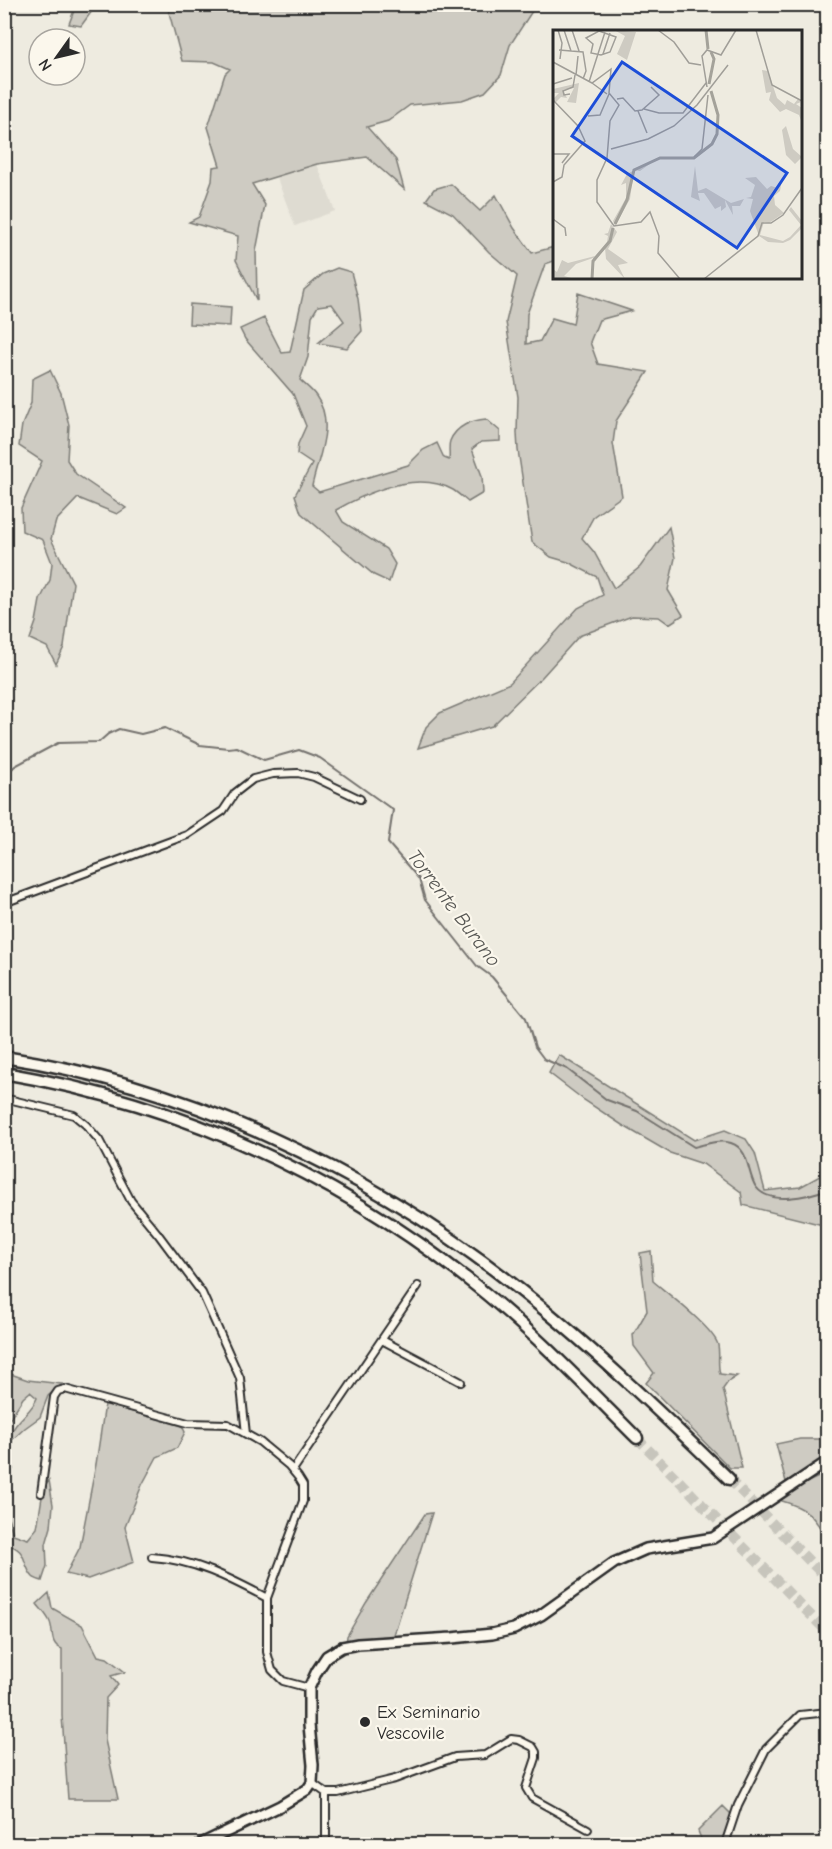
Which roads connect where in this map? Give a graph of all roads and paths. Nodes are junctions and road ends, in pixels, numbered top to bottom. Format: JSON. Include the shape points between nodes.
{"nodes":[{"id":1,"x":360,"y":799,"type":"dead end"},
{"id":2,"x":4,"y":903,"type":"edge"},
{"id":3,"x":4,"y":1057,"type":"edge"},
{"id":4,"x":4,"y":1073,"type":"edge"},
{"id":5,"x":4,"y":1098,"type":"edge"},
{"id":6,"x":418,"y":1286,"type":"dead end"},
{"id":7,"x":382,"y":1340,"type":"junction"},
{"id":8,"x":461,"y":1382,"type":"dead end"},
{"id":9,"x":246,"y":1434,"type":"junction"},
{"id":10,"x":637,"y":1438,"type":"tunnel mouth"},
{"id":11,"x":828,"y":1463,"type":"edge"},
{"id":12,"x":293,"y":1470,"type":"junction"},
{"id":13,"x":729,"y":1479,"type":"tunnel mouth"},
{"id":14,"x":41,"y":1493,"type":"dead end"},
{"id":15,"x":152,"y":1557,"type":"dead end"},
{"id":16,"x":267,"y":1598,"type":"junction"},
{"id":17,"x":309,"y":1688,"type":"junction"},
{"id":18,"x":828,"y":1712,"type":"edge"},
{"id":19,"x":312,"y":1783,"type":"junction"},
{"id":20,"x":326,"y":1793,"type":"junction"},
{"id":21,"x":588,"y":1829,"type":"dead end"},
{"id":22,"x":201,"y":1845,"type":"edge"},
{"id":23,"x":326,"y":1845,"type":"edge"},
{"id":24,"x":725,"y":1845,"type":"edge"}],
"edges":[{"from":1,"to":2,"type":"street","via":[[298,773],[253,779],[235,793],[223,811],[187,835]]},
{"from":3,"to":13,"type":"highway","via":[[71,1069],[209,1112],[303,1153],[383,1197],[460,1245],[557,1320]]},
{"from":4,"to":10,"type":"highway","via":[[109,1096],[182,1118],[229,1136],[368,1209],[475,1285],[552,1353]]},
{"from":5,"to":9,"type":"street","via":[[74,1115],[99,1140],[130,1201],[202,1293],[240,1378]]},
{"from":6,"to":7,"type":"street"},
{"from":7,"to":8,"type":"street"},
{"from":7,"to":12,"type":"street"},
{"from":9,"to":12,"type":"street"},
{"from":9,"to":14,"type":"street","via":[[228,1424],[188,1423],[65,1389],[58,1391]]},
{"from":11,"to":17,"type":"main road","via":[[713,1538],[646,1549],[614,1563],[541,1615],[514,1629],[342,1647],[327,1656]]},
{"from":12,"to":16,"type":"street","via":[[303,1485],[303,1501]]},
{"from":15,"to":16,"type":"street","via":[[192,1563],[221,1573]]},
{"from":16,"to":17,"type":"street","via":[[267,1652],[272,1670],[283,1681]]},
{"from":17,"to":19,"type":"main road"},
{"from":18,"to":24,"type":"street","via":[[800,1715],[766,1749],[738,1805]]},
{"from":19,"to":20,"type":"street"},
{"from":19,"to":22,"type":"main road","via":[[295,1798]]},
{"from":20,"to":21,"type":"street","via":[[394,1779],[455,1757],[485,1755],[504,1742],[519,1740],[536,1752],[526,1792]]},
{"from":20,"to":23,"type":"street"}]}
